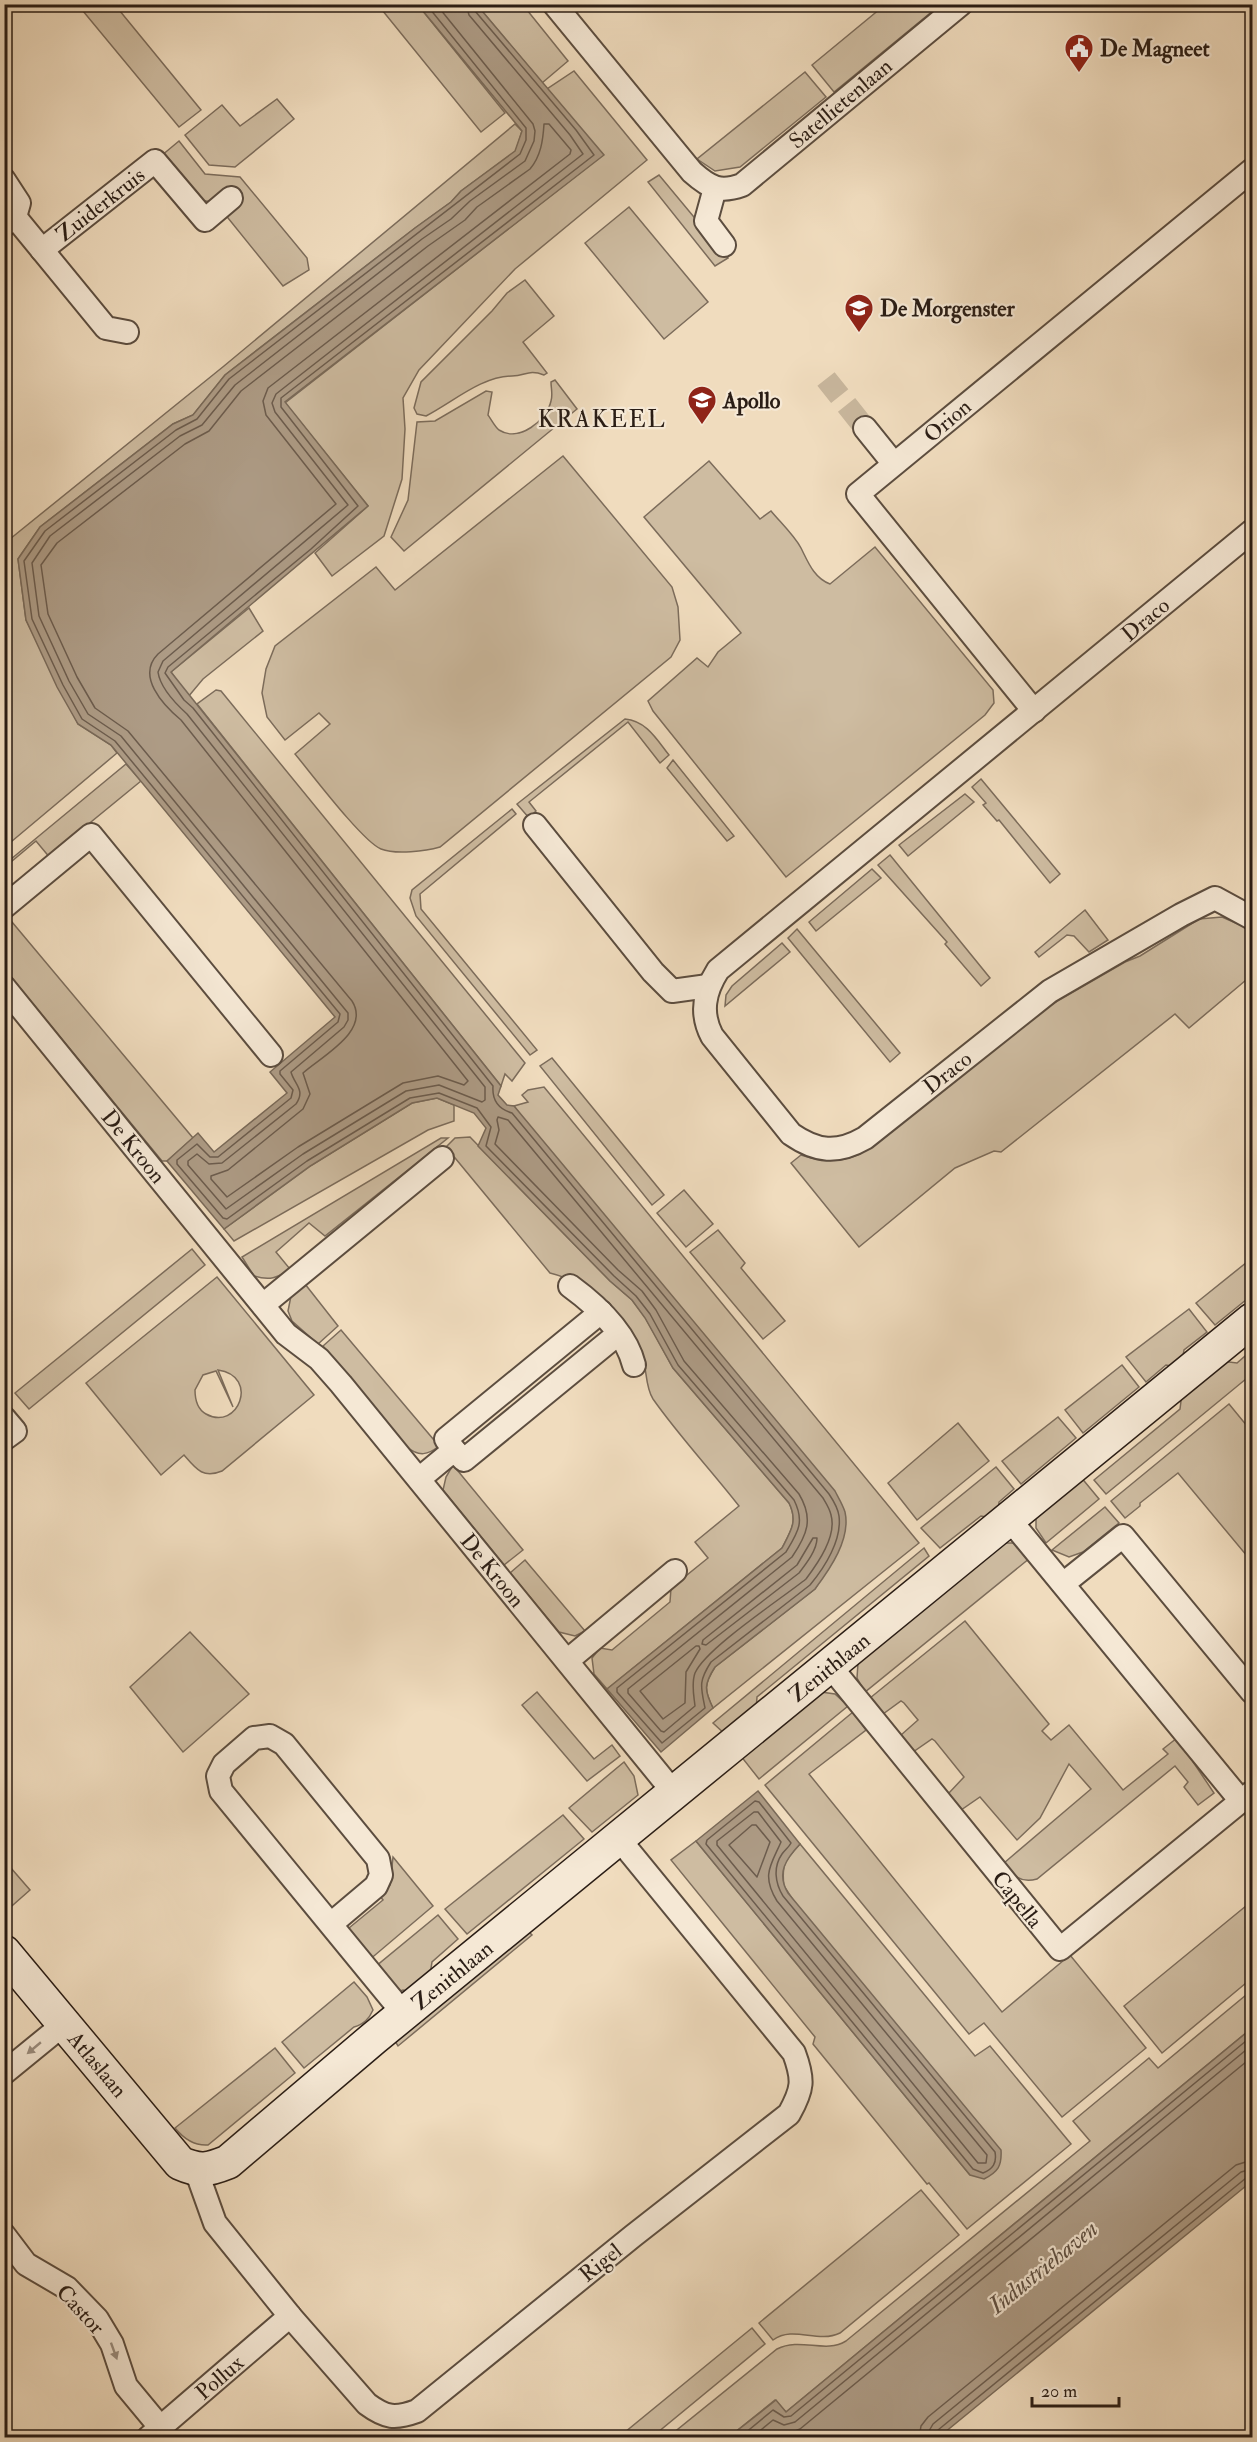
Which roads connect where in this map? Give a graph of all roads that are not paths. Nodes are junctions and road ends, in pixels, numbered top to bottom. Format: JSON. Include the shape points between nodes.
{"nodes":[{"id":1,"x":554,"y":4,"type":"edge"},
{"id":2,"x":961,"y":4,"type":"edge"},
{"id":3,"x":1252,"y":170,"type":"edge"},
{"id":4,"x":4,"y":180,"type":"edge"},
{"id":5,"x":715,"y":188,"type":"junction"},
{"id":6,"x":231,"y":198,"type":"dead end"},
{"id":7,"x":10,"y":221,"type":"edge"},
{"id":8,"x":724,"y":245,"type":"dead end"},
{"id":9,"x":42,"y":250,"type":"junction"},
{"id":10,"x":127,"y":332,"type":"dead end"},
{"id":11,"x":865,"y":428,"type":"tunnel mouth"},
{"id":12,"x":894,"y":464,"type":"junction"},
{"id":13,"x":1252,"y":531,"type":"edge"},
{"id":14,"x":1034,"y":711,"type":"junction"},
{"id":15,"x":535,"y":825,"type":"dead end"},
{"id":16,"x":4,"y":907,"type":"edge"},
{"id":17,"x":1252,"y":918,"type":"edge"},
{"id":18,"x":708,"y":986,"type":"junction"},
{"id":19,"x":4,"y":987,"type":"edge"},
{"id":20,"x":271,"y":1055,"type":"dead end"},
{"id":21,"x":442,"y":1158,"type":"dead end"},
{"id":22,"x":570,"y":1286,"type":"dead end"},
{"id":23,"x":263,"y":1305,"type":"junction"},
{"id":24,"x":601,"y":1312,"type":"junction"},
{"id":25,"x":1252,"y":1320,"type":"edge"},
{"id":26,"x":618,"y":1334,"type":"junction"},
{"id":27,"x":634,"y":1365,"type":"dead end"},
{"id":28,"x":4,"y":1418,"type":"edge"},
{"id":29,"x":4,"y":1439,"type":"edge"},
{"id":30,"x":454,"y":1450,"type":"junction"},
{"id":31,"x":419,"y":1479,"type":"junction"},
{"id":32,"x":1010,"y":1520,"type":"junction"},
{"id":33,"x":675,"y":1571,"type":"dead end"},
{"id":34,"x":1063,"y":1584,"type":"junction"},
{"id":35,"x":567,"y":1661,"type":"junction"},
{"id":36,"x":830,"y":1666,"type":"junction"},
{"id":37,"x":1252,"y":1692,"type":"edge"},
{"id":38,"x":675,"y":1794,"type":"junction"},
{"id":39,"x":1247,"y":1797,"type":"edge"},
{"id":40,"x":619,"y":1839,"type":"junction"},
{"id":41,"x":331,"y":1924,"type":"junction"},
{"id":42,"x":4,"y":1952,"type":"edge"},
{"id":43,"x":404,"y":2014,"type":"junction"},
{"id":44,"x":64,"y":2024,"type":"junction"},
{"id":45,"x":4,"y":2073,"type":"edge"},
{"id":46,"x":196,"y":2170,"type":"junction"},
{"id":47,"x":4,"y":2235,"type":"edge"},
{"id":48,"x":290,"y":2316,"type":"junction"},
{"id":49,"x":154,"y":2432,"type":"edge"}],
"edges":[{"from":1,"to":5,"type":"street","via":[[692,172]]},
{"from":2,"to":5,"type":"street","name":"Satellietenlaan","via":[[742,185]]},
{"from":3,"to":12,"type":"street","name":"Orion"},
{"from":4,"to":7,"type":"street","name":"Zuiderkruis","via":[[19,203]]},
{"from":5,"to":8,"type":"street","via":[[706,221]]},
{"from":6,"to":9,"type":"street","name":"Zuiderkruis","via":[[205,220],[155,161]]},
{"from":7,"to":9,"type":"street","name":"Zuiderkruis"},
{"from":9,"to":10,"type":"street","name":"Zuiderkruis","via":[[106,328]]},
{"from":11,"to":12,"type":"street"},
{"from":12,"to":14,"type":"street","name":"Orion","via":[[858,494]]},
{"from":13,"to":14,"type":"street","name":"Draco"},
{"from":14,"to":18,"type":"street","name":"Draco","via":[[718,970]]},
{"from":15,"to":18,"type":"street","via":[[672,991]]},
{"from":16,"to":20,"type":"street","via":[[91,835]]},
{"from":17,"to":18,"type":"street","name":"Draco","via":[[1215,898],[1181,915],[1050,991],[850,1147],[824,1149],[807,1145],[791,1134],[712,1036],[705,1023]]},
{"from":19,"to":23,"type":"street","name":"De Kroon"},
{"from":21,"to":23,"type":"street"},
{"from":22,"to":24,"type":"street"},
{"from":23,"to":31,"type":"street","name":"De Kroon","via":[[286,1334],[319,1359]]},
{"from":24,"to":26,"type":"street"},
{"from":24,"to":30,"type":"street","via":[[446,1439]]},
{"from":25,"to":32,"type":"street","name":"Zenithlaan"},
{"from":26,"to":27,"type":"street"},
{"from":26,"to":30,"type":"street","via":[[464,1460]]},
{"from":28,"to":29,"type":"street","via":[[15,1431]]},
{"from":30,"to":31,"type":"street"},
{"from":31,"to":35,"type":"street","name":"De Kroon"},
{"from":32,"to":34,"type":"street","name":"Capella"},
{"from":32,"to":36,"type":"street","name":"Zenithlaan"},
{"from":33,"to":35,"type":"street"},
{"from":34,"to":37,"type":"street","via":[[1123,1536]]},
{"from":34,"to":39,"type":"street","name":"Capella"},
{"from":35,"to":38,"type":"street","name":"De Kroon"},
{"from":36,"to":38,"type":"street","name":"Zenithlaan"},
{"from":36,"to":39,"type":"street","name":"Capella","via":[[1060,1949]]},
{"from":38,"to":40,"type":"street","name":"Zenithlaan"},
{"from":40,"to":43,"type":"street","name":"Zenithlaan"},
{"from":40,"to":48,"type":"street","name":"Rigel","via":[[794,2053],[802,2075],[799,2096],[789,2114],[417,2410],[400,2417],[381,2414],[367,2404]]},
{"from":41,"to":41,"type":"street","name":"Zenithlaan","via":[[376,1886],[381,1875],[378,1859],[284,1744],[270,1736],[254,1738],[224,1764],[218,1776],[221,1791]]},
{"from":41,"to":43,"type":"street","name":"Zenithlaan"},
{"from":42,"to":44,"type":"street","name":"Atlaslaan"},
{"from":43,"to":46,"type":"street","name":"Zenithlaan","via":[[228,2162]]},
{"from":44,"to":45,"type":"street","one_way":true},
{"from":44,"to":46,"type":"street","name":"Atlaslaan","via":[[169,2151],[180,2163]]},
{"from":46,"to":48,"type":"street","name":"Rigel","via":[[215,2223]]},
{"from":47,"to":49,"type":"street","name":"Castor","one_way":true,"via":[[26,2264],[67,2288],[97,2319],[112,2344],[126,2386]]},
{"from":48,"to":49,"type":"street","name":"Pollux"}]}
